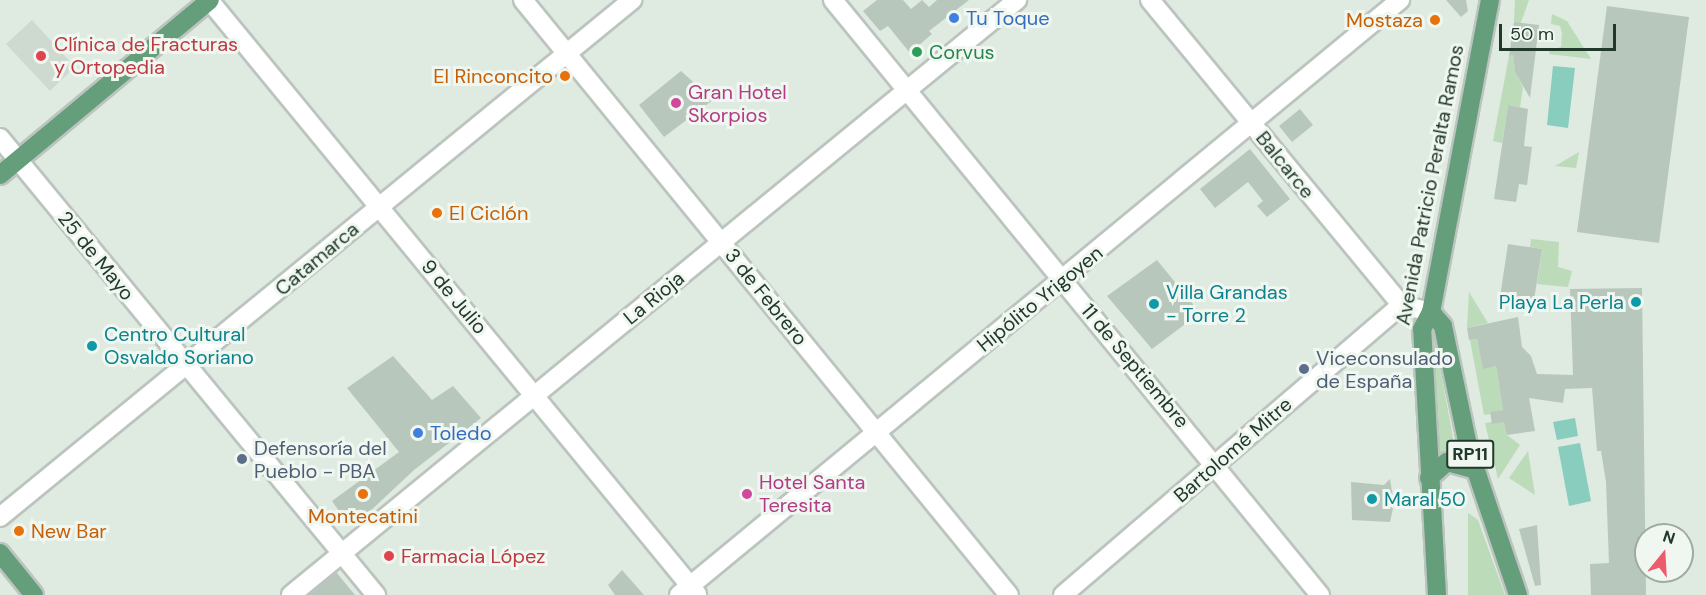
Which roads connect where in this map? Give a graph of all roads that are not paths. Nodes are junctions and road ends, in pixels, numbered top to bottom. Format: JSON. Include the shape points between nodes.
{"nodes":[{"id":1,"x":209,"y":0,"type":"edge"},
{"id":2,"x":523,"y":0,"type":"edge"},
{"id":3,"x":632,"y":0,"type":"edge"},
{"id":4,"x":833,"y":0,"type":"edge"},
{"id":5,"x":1017,"y":0,"type":"edge"},
{"id":6,"x":1150,"y":0,"type":"edge"},
{"id":7,"x":1400,"y":0,"type":"edge"},
{"id":8,"x":1484,"y":0,"type":"edge"},
{"id":9,"x":1490,"y":0,"type":"edge"},
{"id":10,"x":1483,"y":32,"type":"junction"},
{"id":11,"x":567,"y":54,"type":"junction"},
{"id":12,"x":908,"y":90,"type":"junction"},
{"id":13,"x":1252,"y":125,"type":"junction"},
{"id":14,"x":0,"y":138,"type":"edge"},
{"id":15,"x":18,"y":160,"type":"junction"},
{"id":16,"x":0,"y":175,"type":"edge"},
{"id":17,"x":379,"y":207,"type":"junction"},
{"id":18,"x":721,"y":243,"type":"junction"},
{"id":19,"x":1064,"y":280,"type":"junction"},
{"id":20,"x":1401,"y":305,"type":"junction"},
{"id":21,"x":1431,"y":312,"type":"junction"},
{"id":22,"x":187,"y":367,"type":"junction"},
{"id":23,"x":535,"y":395,"type":"junction"},
{"id":24,"x":877,"y":433,"type":"junction"},
{"id":25,"x":1216,"y":464,"type":"junction"},
{"id":26,"x":1474,"y":469,"type":"junction"},
{"id":27,"x":1429,"y":478,"type":"junction"},
{"id":28,"x":0,"y":517,"type":"edge"},
{"id":29,"x":0,"y":553,"type":"edge"},
{"id":30,"x":342,"y":554,"type":"junction"},
{"id":31,"x":1434,"y":575,"type":"junction"},
{"id":32,"x":689,"y":592,"type":"edge"},
{"id":33,"x":34,"y":595,"type":"edge"},
{"id":34,"x":291,"y":595,"type":"edge"},
{"id":35,"x":376,"y":595,"type":"edge"},
{"id":36,"x":1009,"y":595,"type":"edge"},
{"id":37,"x":1063,"y":595,"type":"edge"},
{"id":38,"x":1320,"y":595,"type":"edge"},
{"id":39,"x":1429,"y":595,"type":"edge"},
{"id":40,"x":1437,"y":595,"type":"edge"},
{"id":41,"x":1518,"y":595,"type":"edge"}],
"edges":[{"from":1,"to":15,"type":"main road"},
{"from":1,"to":17,"type":"street","name":"9 de Julio"},
{"from":2,"to":11,"type":"street","name":"3 de Febrero"},
{"from":3,"to":11,"type":"street","name":"Catamarca"},
{"from":4,"to":12,"type":"street","name":"11 de Septiembre"},
{"from":5,"to":12,"type":"street","name":"La Rioja"},
{"from":6,"to":13,"type":"street","name":"Balcarce"},
{"from":7,"to":13,"type":"street","name":"Hipólito Yrigoyen"},
{"from":8,"to":10,"type":"main road","number":"RP11"},
{"from":9,"to":10,"type":"main road","name":"Avenida Patricio Peralta Ramos","number":"RP11"},
{"from":10,"to":21,"type":"main road","name":"Avenida Patricio Peralta Ramos","number":"RP11"},
{"from":11,"to":17,"type":"street","name":"Catamarca"},
{"from":11,"to":18,"type":"street","name":"3 de Febrero"},
{"from":12,"to":18,"type":"street","name":"La Rioja"},
{"from":12,"to":19,"type":"street","name":"11 de Septiembre"},
{"from":13,"to":19,"type":"street","name":"Hipólito Yrigoyen"},
{"from":13,"to":20,"type":"street","name":"Balcarce"},
{"from":14,"to":15,"type":"street","name":"25 de Mayo"},
{"from":15,"to":16,"type":"main road"},
{"from":15,"to":22,"type":"street","name":"25 de Mayo"},
{"from":17,"to":22,"type":"street","name":"Catamarca"},
{"from":17,"to":23,"type":"street","name":"9 de Julio"},
{"from":18,"to":23,"type":"street","name":"La Rioja"},
{"from":18,"to":24,"type":"street","name":"3 de Febrero"},
{"from":19,"to":24,"type":"street","name":"Hipólito Yrigoyen"},
{"from":19,"to":25,"type":"street","name":"11 de Septiembre"},
{"from":20,"to":21,"type":"street"},
{"from":20,"to":25,"type":"street","name":"Bartolomé Mitre"},
{"from":21,"to":26,"type":"main road","number":"RP11","via":[[1443,326]]},
{"from":21,"to":27,"type":"main road","name":"Avenida Patricio Peralta Ramos","number":"RP11","via":[[1422,329]]},
{"from":22,"to":28,"type":"street","name":"Catamarca"},
{"from":22,"to":30,"type":"street","name":"25 de Mayo"},
{"from":23,"to":30,"type":"street","name":"La Rioja"},
{"from":23,"to":32,"type":"street","name":"9 de Julio"},
{"from":24,"to":32,"type":"street","name":"Hipólito Yrigoyen"},
{"from":24,"to":36,"type":"street","name":"3 de Febrero"},
{"from":25,"to":37,"type":"street","name":"Bartolomé Mitre"},
{"from":25,"to":38,"type":"street","name":"11 de Septiembre"},
{"from":26,"to":27,"type":"main road","via":[[1447,462]]},
{"from":26,"to":41,"type":"main road","number":"RP11"},
{"from":27,"to":31,"type":"main road","name":"Avenida Patricio Peralta Ramos","number":"RP11"},
{"from":29,"to":33,"type":"main road"},
{"from":30,"to":34,"type":"street","name":"La Rioja"},
{"from":30,"to":35,"type":"street","name":"25 de Mayo"},
{"from":31,"to":39,"type":"street"},
{"from":31,"to":40,"type":"main road","name":"Avenida Patricio Peralta Ramos","number":"RP11"}]}
